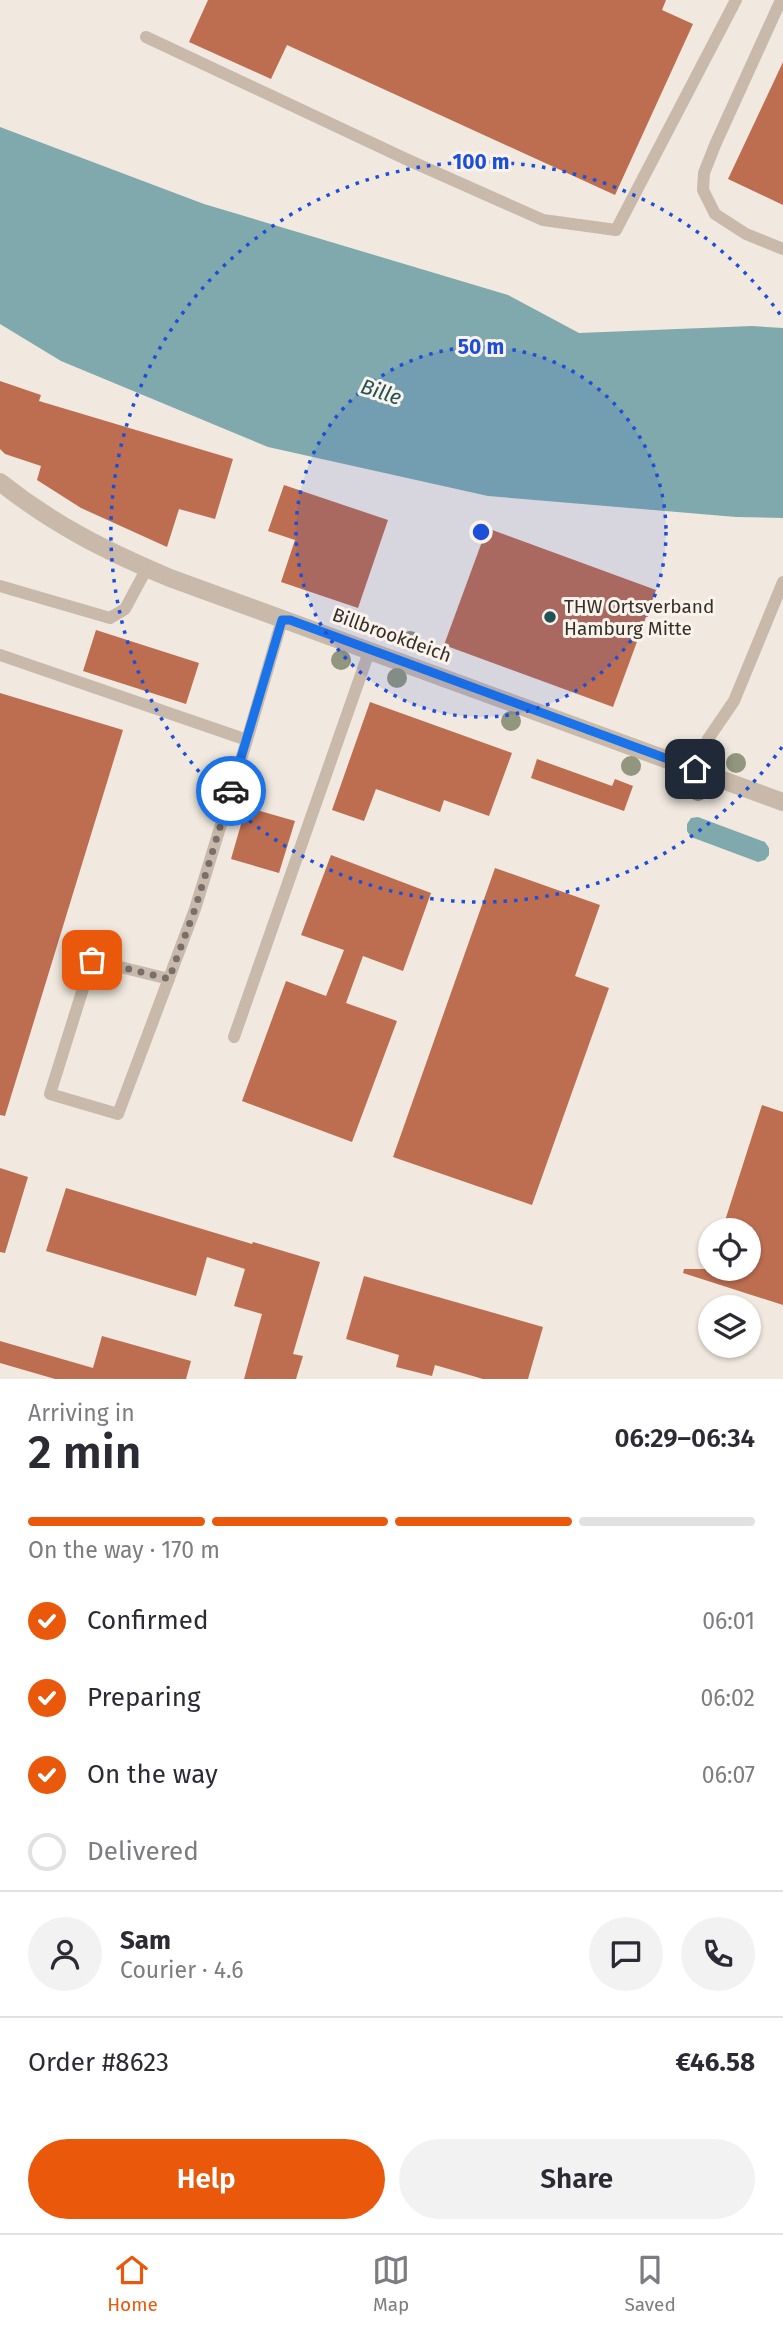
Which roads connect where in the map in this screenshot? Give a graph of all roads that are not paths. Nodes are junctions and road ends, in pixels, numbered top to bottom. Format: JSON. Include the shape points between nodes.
{"nodes":[{"id":1,"x":736,"y":0,"type":"edge"},
{"id":2,"x":781,"y":0,"type":"edge"},
{"id":3,"x":146,"y":37,"type":"dead end"},
{"id":4,"x":783,"y":249,"type":"edge"},
{"id":5,"x":0,"y":482,"type":"edge"},
{"id":6,"x":147,"y":568,"type":"junction"},
{"id":7,"x":783,"y":582,"type":"edge"},
{"id":8,"x":0,"y":586,"type":"edge"},
{"id":9,"x":282,"y":620,"type":"junction"},
{"id":10,"x":370,"y":649,"type":"junction"},
{"id":11,"x":0,"y":655,"type":"edge"},
{"id":12,"x":247,"y":740,"type":"junction"},
{"id":13,"x":695,"y":769,"type":"junction"},
{"id":14,"x":783,"y":802,"type":"edge"},
{"id":15,"x":169,"y":979,"type":"junction"},
{"id":16,"x":234,"y":1037,"type":"dead end"}],
"edges":[{"from":1,"to":3,"type":"lane","via":[[616,230],[543,219]]},
{"from":2,"to":4,"type":"lane","via":[[715,145],[704,173],[704,190],[715,214],[746,234]]},
{"from":5,"to":6,"type":"street","name":"Billbrookdeich","via":[[76,535]]},
{"from":6,"to":8,"type":"lane","via":[[125,609],[110,618]]},
{"from":6,"to":9,"type":"street","name":"Billbrookdeich"},
{"from":7,"to":13,"type":"lane","via":[[734,701],[708,739]]},
{"from":9,"to":10,"type":"street","name":"Billbrookdeich"},
{"from":9,"to":12,"type":"lane"},
{"from":10,"to":13,"type":"street","name":"Billbrookdeich"},
{"from":10,"to":16,"type":"lane"},
{"from":11,"to":12,"type":"lane"},
{"from":12,"to":15,"type":"lane"},
{"from":13,"to":14,"type":"street","name":"Billbrookdeich"},
{"from":15,"to":15,"type":"lane","via":[[118,1114],[50,1094],[92,960]]}]}
